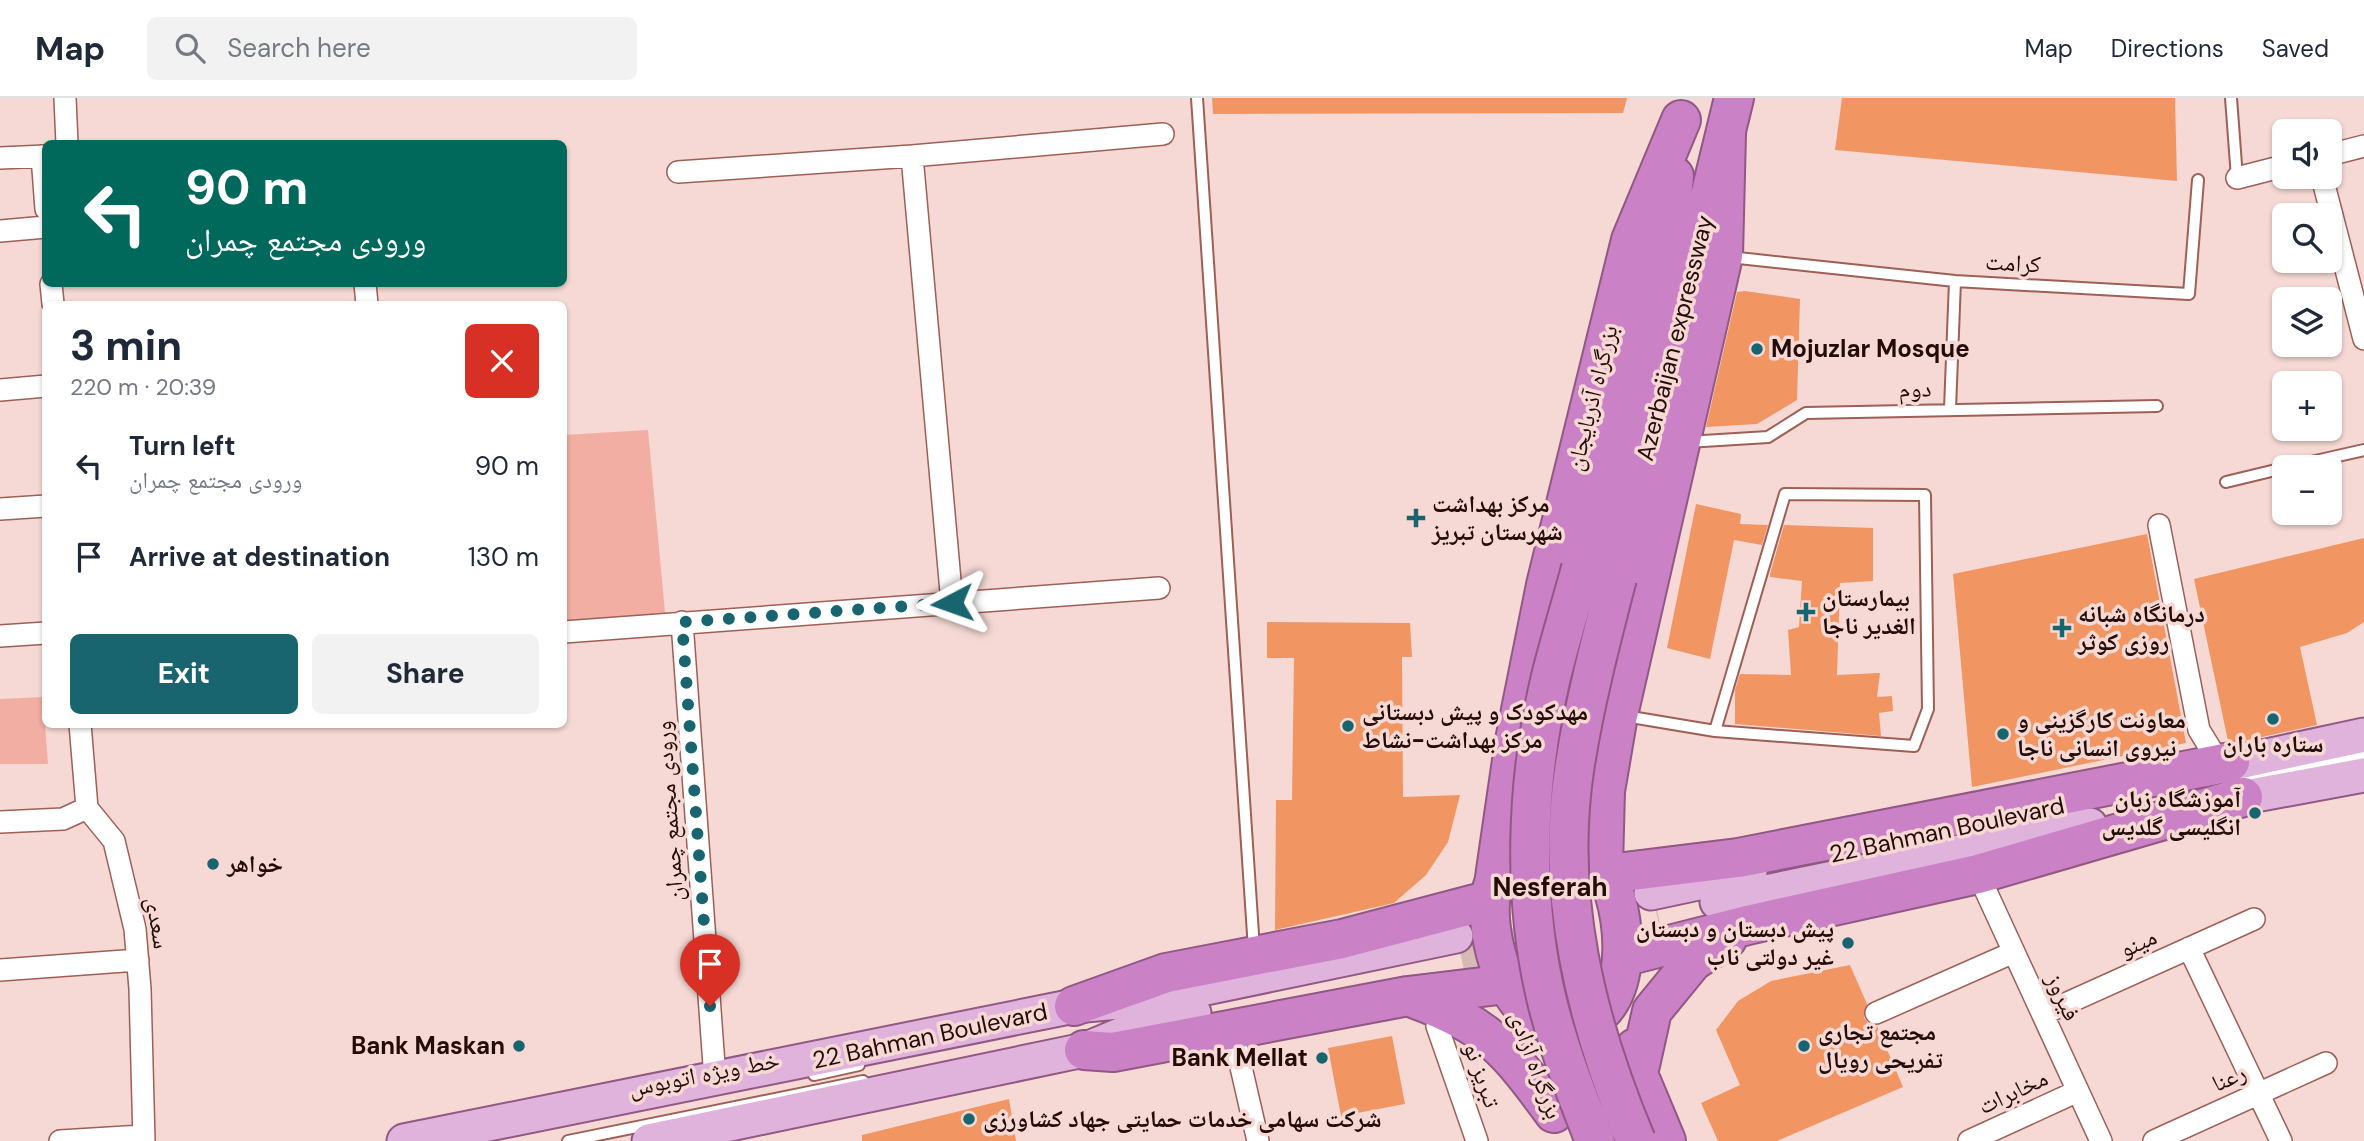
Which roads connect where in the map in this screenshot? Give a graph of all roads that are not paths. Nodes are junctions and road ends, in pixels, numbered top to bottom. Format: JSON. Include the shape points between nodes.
{"nodes":[{"id":1,"x":65,"y":98,"type":"edge"},
{"id":2,"x":1196,"y":98,"type":"edge"},
{"id":3,"x":2231,"y":98,"type":"edge"},
{"id":4,"x":1684,"y":109,"type":"edge"},
{"id":5,"x":1730,"y":116,"type":"edge"},
{"id":6,"x":1163,"y":134,"type":"dead end"},
{"id":7,"x":67,"y":140,"type":"edge"},
{"id":8,"x":2364,"y":146,"type":"edge"},
{"id":9,"x":2342,"y":152,"type":"edge"},
{"id":10,"x":42,"y":156,"type":"edge"},
{"id":11,"x":912,"y":156,"type":"junction"},
{"id":12,"x":0,"y":158,"type":"edge"},
{"id":13,"x":2272,"y":169,"type":"edge"},
{"id":14,"x":678,"y":172,"type":"dead end"},
{"id":15,"x":2237,"y":178,"type":"joint"},
{"id":16,"x":2198,"y":180,"type":"dead end"},
{"id":17,"x":2325,"y":189,"type":"edge"},
{"id":18,"x":42,"y":227,"type":"edge"},
{"id":19,"x":0,"y":231,"type":"edge"},
{"id":20,"x":1723,"y":256,"type":"junction"},
{"id":21,"x":1955,"y":281,"type":"junction"},
{"id":22,"x":2364,"y":339,"type":"edge"},
{"id":23,"x":42,"y":386,"type":"edge"},
{"id":24,"x":0,"y":390,"type":"edge"},
{"id":25,"x":2157,"y":406,"type":"dead end"},
{"id":26,"x":1950,"y":409,"type":"junction"},
{"id":27,"x":1681,"y":442,"type":"junction"},
{"id":28,"x":2364,"y":450,"type":"edge"},
{"id":29,"x":2342,"y":455,"type":"edge"},
{"id":30,"x":2272,"y":471,"type":"edge"},
{"id":31,"x":2226,"y":482,"type":"dead end"},
{"id":32,"x":42,"y":506,"type":"edge"},
{"id":33,"x":0,"y":509,"type":"edge"},
{"id":34,"x":2159,"y":525,"type":"dead end"},
{"id":35,"x":1546,"y":585,"type":"junction"},
{"id":36,"x":1159,"y":588,"type":"dead end"},
{"id":37,"x":952,"y":603,"type":"junction"},
{"id":38,"x":1643,"y":611,"type":"junction"},
{"id":39,"x":682,"y":622,"type":"junction"},
{"id":40,"x":567,"y":632,"type":"edge"},
{"id":41,"x":42,"y":633,"type":"edge"},
{"id":42,"x":0,"y":636,"type":"edge"},
{"id":43,"x":1618,"y":715,"type":"junction"},
{"id":44,"x":80,"y":728,"type":"edge"},
{"id":45,"x":1715,"y":731,"type":"junction"},
{"id":46,"x":2364,"y":735,"type":"edge"},
{"id":47,"x":2364,"y":755,"type":"edge"},
{"id":48,"x":2364,"y":775,"type":"edge"},
{"id":49,"x":2224,"y":780,"type":"junction"},
{"id":50,"x":2141,"y":792,"type":"dead end"},
{"id":51,"x":2101,"y":797,"type":"junction"},
{"id":52,"x":87,"y":808,"type":"junction"},
{"id":53,"x":0,"y":822,"type":"edge"},
{"id":54,"x":1606,"y":870,"type":"junction"},
{"id":55,"x":1978,"y":874,"type":"junction"},
{"id":56,"x":1492,"y":896,"type":"junction"},
{"id":57,"x":2254,"y":919,"type":"dead end"},
{"id":58,"x":1752,"y":924,"type":"junction"},
{"id":59,"x":2189,"y":948,"type":"junction"},
{"id":60,"x":2014,"y":952,"type":"junction"},
{"id":61,"x":1255,"y":956,"type":"junction"},
{"id":62,"x":1623,"y":959,"type":"junction"},
{"id":63,"x":138,"y":960,"type":"junction"},
{"id":64,"x":0,"y":970,"type":"edge"},
{"id":65,"x":1508,"y":986,"type":"junction"},
{"id":66,"x":1408,"y":996,"type":"junction"},
{"id":67,"x":1074,"y":1006,"type":"junction"},
{"id":68,"x":1876,"y":1013,"type":"dead end"},
{"id":69,"x":2043,"y":1014,"type":"junction"},
{"id":70,"x":1437,"y":1026,"type":"dead end"},
{"id":71,"x":1232,"y":1028,"type":"junction"},
{"id":72,"x":972,"y":1029,"type":"junction"},
{"id":73,"x":1084,"y":1050,"type":"junction"},
{"id":74,"x":882,"y":1058,"type":"dead end"},
{"id":75,"x":869,"y":1062,"type":"dead end"},
{"id":76,"x":2326,"y":1063,"type":"dead end"},
{"id":77,"x":980,"y":1072,"type":"junction"},
{"id":78,"x":1638,"y":1074,"type":"junction"},
{"id":79,"x":803,"y":1077,"type":"dead end"},
{"id":80,"x":715,"y":1079,"type":"junction"},
{"id":81,"x":887,"y":1079,"type":"dead end"},
{"id":82,"x":874,"y":1080,"type":"dead end"},
{"id":83,"x":2078,"y":1091,"type":"junction"},
{"id":84,"x":2258,"y":1094,"type":"junction"},
{"id":85,"x":1559,"y":1127,"type":"edge"},
{"id":86,"x":143,"y":1138,"type":"edge"},
{"id":87,"x":60,"y":1141,"type":"edge"},
{"id":88,"x":404,"y":1141,"type":"edge"},
{"id":89,"x":568,"y":1141,"type":"edge"},
{"id":90,"x":649,"y":1141,"type":"edge"},
{"id":91,"x":1258,"y":1141,"type":"edge"},
{"id":92,"x":1477,"y":1141,"type":"edge"},
{"id":93,"x":1595,"y":1141,"type":"edge"},
{"id":94,"x":1636,"y":1141,"type":"edge"},
{"id":95,"x":1666,"y":1141,"type":"edge"},
{"id":96,"x":1969,"y":1141,"type":"edge"},
{"id":97,"x":2101,"y":1141,"type":"edge"},
{"id":98,"x":2154,"y":1141,"type":"edge"},
{"id":99,"x":2281,"y":1141,"type":"edge"}],
"edges":[{"from":1,"to":7,"type":"street"},
{"from":2,"to":61,"type":"lane"},
{"from":3,"to":15,"type":"lane"},
{"from":4,"to":35,"type":"highway","name":"بزرگراه آذربایجان","via":[[1631,240]]},
{"from":4,"to":93,"type":"highway","name":"Azerbaijan expressway","bridge":true,"via":[[1671,206],[1549,683],[1537,764],[1531,847],[1535,928],[1548,1003],[1569,1077]]},
{"from":5,"to":20,"type":"highway"},
{"from":5,"to":94,"type":"highway","name":"Azerbaijan expressway","bridge":true,"via":[[1589,688],[1574,767],[1572,922],[1584,992]]},
{"from":6,"to":11,"type":"street"},
{"from":8,"to":9,"type":"street"},
{"from":10,"to":12,"type":"street"},
{"from":11,"to":14,"type":"street"},
{"from":11,"to":37,"type":"street"},
{"from":13,"to":15,"type":"street"},
{"from":16,"to":21,"type":"lane","name":"کرامت","via":[[2189,294]]},
{"from":17,"to":22,"type":"street"},
{"from":18,"to":19,"type":"street"},
{"from":20,"to":21,"type":"lane","name":"کرامت"},
{"from":20,"to":27,"type":"highway"},
{"from":21,"to":26,"type":"lane"},
{"from":23,"to":24,"type":"street"},
{"from":25,"to":26,"type":"lane","name":"دوم"},
{"from":26,"to":27,"type":"lane","name":"دوم","via":[[1807,413],[1768,437]]},
{"from":27,"to":38,"type":"highway"},
{"from":28,"to":29,"type":"lane"},
{"from":30,"to":31,"type":"lane"},
{"from":32,"to":33,"type":"street"},
{"from":34,"to":49,"type":"street","via":[[2199,730]]},
{"from":35,"to":38,"type":"highway","via":[[1560,610],[1585,626],[1616,626]]},
{"from":35,"to":56,"type":"highway","name":"بزرگراه آذربایجان","via":[[1517,728]]},
{"from":36,"to":37,"type":"street"},
{"from":37,"to":39,"type":"street"},
{"from":38,"to":43,"type":"highway"},
{"from":39,"to":40,"type":"street"},
{"from":39,"to":80,"type":"street","name":"ورودی مجتمع چمران"},
{"from":41,"to":42,"type":"street"},
{"from":43,"to":45,"type":"lane"},
{"from":43,"to":54,"type":"highway","via":[[1605,792]]},
{"from":44,"to":52,"type":"street"},
{"from":45,"to":45,"type":"lane","via":[[1914,746],[1928,709],[1926,495],[1785,494]]},
{"from":46,"to":49,"type":"main road","name":"22 Bahman Boulevard"},
{"from":47,"to":49,"type":"lane"},
{"from":48,"to":49,"type":"main road","name":"22 Bahman Boulevard"},
{"from":49,"to":51,"type":"main road","name":"22 Bahman Boulevard"},
{"from":49,"to":51,"type":"main road","name":"22 Bahman Boulevard","via":[[2107,821],[1654,904]]},
{"from":49,"to":54,"type":"highway","via":[[1738,858]]},
{"from":49,"to":55,"type":"highway"},
{"from":50,"to":51,"type":"lane"},
{"from":52,"to":53,"type":"street","via":[[63,819]]},
{"from":52,"to":63,"type":"street","name":"سعدی","via":[[114,841]]},
{"from":54,"to":56,"type":"highway","via":[[1593,849],[1573,836],[1546,832],[1518,842],[1503,863]]},
{"from":54,"to":62,"type":"highway"},
{"from":55,"to":58,"type":"highway"},
{"from":55,"to":60,"type":"street","name":"فیروز"},
{"from":56,"to":61,"type":"highway","via":[[1342,939]]},
{"from":56,"to":65,"type":"highway","via":[[1494,941]]},
{"from":57,"to":59,"type":"street","name":"مینو"},
{"from":58,"to":62,"type":"highway"},
{"from":58,"to":78,"type":"highway","via":[[1693,961],[1652,1011]]},
{"from":59,"to":69,"type":"street","name":"مینو"},
{"from":59,"to":84,"type":"street"},
{"from":60,"to":68,"type":"street"},
{"from":60,"to":69,"type":"street","name":"فیروز"},
{"from":61,"to":67,"type":"highway","via":[[1166,973]]},
{"from":62,"to":65,"type":"highway","via":[[1618,991],[1601,1012],[1575,1025],[1548,1024],[1526,1013]]},
{"from":62,"to":78,"type":"highway"},
{"from":63,"to":64,"type":"street"},
{"from":63,"to":86,"type":"street","name":"سعدی"},
{"from":65,"to":66,"type":"highway"},
{"from":65,"to":85,"type":"highway","name":"بزرگراه آزادی"},
{"from":66,"to":71,"type":"highway"},
{"from":66,"to":85,"type":"highway","via":[[1478,1027],[1514,1058]]},
{"from":67,"to":72,"type":"main road","name":"22 Bahman Boulevard"},
{"from":67,"to":73,"type":"main road","name":"22 Bahman Boulevard","via":[[1153,999],[1459,946],[1156,1020]]},
{"from":69,"to":83,"type":"street","name":"فیروز"},
{"from":70,"to":92,"type":"street","name":"تبریز نو"},
{"from":71,"to":73,"type":"highway","via":[[1113,1052]]},
{"from":71,"to":91,"type":"street"},
{"from":72,"to":74,"type":"lane"},
{"from":72,"to":80,"type":"main road","name":"22 Bahman Boulevard"},
{"from":73,"to":77,"type":"main road","name":"22 Bahman Boulevard"},
{"from":75,"to":79,"type":"lane","name":"خط ویژه اتوبوس"},
{"from":76,"to":84,"type":"street","name":"رعنا"},
{"from":77,"to":81,"type":"lane"},
{"from":77,"to":90,"type":"main road","name":"22 Bahman Boulevard"},
{"from":78,"to":95,"type":"highway"},
{"from":80,"to":88,"type":"main road","name":"22 Bahman Boulevard"},
{"from":82,"to":89,"type":"lane","name":"خط ویژه اتوبوس"},
{"from":83,"to":96,"type":"street","name":"مخابرات"},
{"from":83,"to":97,"type":"street","name":"فیروز"},
{"from":84,"to":98,"type":"street","name":"رعنا"},
{"from":84,"to":99,"type":"street"},
{"from":86,"to":87,"type":"street"}]}
